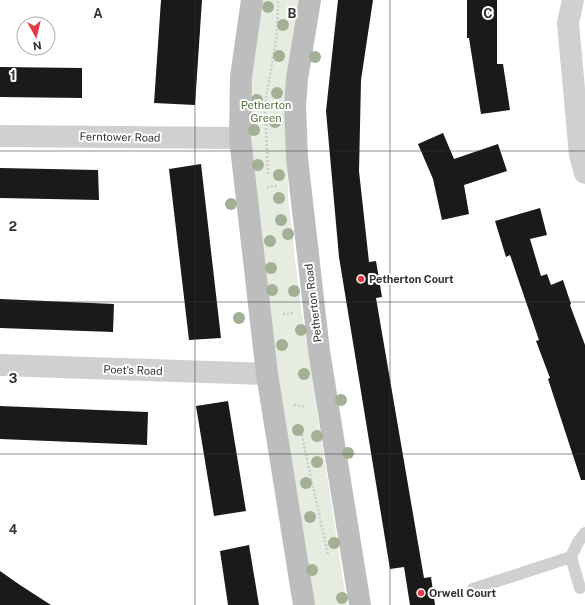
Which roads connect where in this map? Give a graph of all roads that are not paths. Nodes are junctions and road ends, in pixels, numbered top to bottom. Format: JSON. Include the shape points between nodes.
{"nodes":[{"id":1,"x":252,"y":0,"type":"edge"},
{"id":2,"x":310,"y":0,"type":"edge"},
{"id":3,"x":573,"y":0,"type":"edge"},
{"id":4,"x":0,"y":136,"type":"edge"},
{"id":5,"x":240,"y":138,"type":"junction"},
{"id":6,"x":585,"y":173,"type":"edge"},
{"id":7,"x":0,"y":366,"type":"edge"},
{"id":8,"x":267,"y":374,"type":"junction"},
{"id":9,"x":585,"y":533,"type":"edge"},
{"id":10,"x":571,"y":557,"type":"junction"},
{"id":11,"x":580,"y":588,"type":"dead end"},
{"id":12,"x":473,"y":589,"type":"dead end"},
{"id":13,"x":304,"y":605,"type":"edge"},
{"id":14,"x":360,"y":605,"type":"edge"}],
"edges":[{"from":1,"to":5,"type":"street","via":[[241,84]]},
{"from":2,"to":14,"type":"street","name":"Petherton Road","via":[[295,104],[299,184],[314,310]]},
{"from":3,"to":6,"type":"street","via":[[568,23],[580,155]]},
{"from":4,"to":5,"type":"street","name":"Ferntower Road"},
{"from":5,"to":8,"type":"street"},
{"from":7,"to":8,"type":"street","name":"Poet's Road"},
{"from":8,"to":13,"type":"street"},
{"from":9,"to":10,"type":"lane"},
{"from":10,"to":11,"type":"lane"},
{"from":10,"to":12,"type":"lane"}]}
